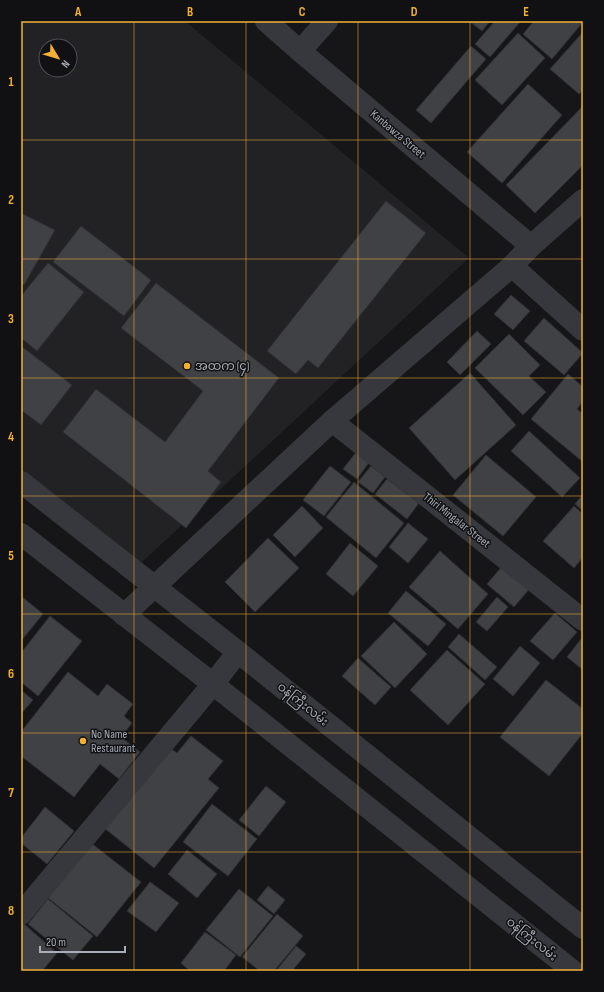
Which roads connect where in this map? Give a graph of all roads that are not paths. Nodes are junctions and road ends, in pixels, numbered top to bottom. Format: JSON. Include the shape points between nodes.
{"nodes":[{"id":1,"x":266,"y":21,"type":"edge"},
{"id":2,"x":327,"y":21,"type":"edge"},
{"id":3,"x":300,"y":51,"type":"junction"},
{"id":4,"x":583,"y":200,"type":"edge"},
{"id":5,"x":531,"y":246,"type":"junction"},
{"id":6,"x":512,"y":266,"type":"junction"},
{"id":7,"x":583,"y":330,"type":"edge"},
{"id":8,"x":332,"y":421,"type":"junction"},
{"id":9,"x":21,"y":482,"type":"edge"},
{"id":10,"x":21,"y":534,"type":"edge"},
{"id":11,"x":154,"y":587,"type":"junction"},
{"id":12,"x":124,"y":615,"type":"junction"},
{"id":13,"x":583,"y":620,"type":"edge"},
{"id":14,"x":238,"y":652,"type":"junction"},
{"id":15,"x":213,"y":684,"type":"junction"},
{"id":16,"x":21,"y":914,"type":"edge"},
{"id":17,"x":583,"y":928,"type":"edge"},
{"id":18,"x":573,"y":971,"type":"edge"}],
"edges":[{"from":1,"to":3,"type":"street","name":"Kanbawza Street"},
{"from":2,"to":3,"type":"street"},
{"from":3,"to":5,"type":"street","name":"Kanbawza Street"},
{"from":4,"to":5,"type":"street"},
{"from":5,"to":6,"type":"street"},
{"from":6,"to":7,"type":"street"},
{"from":6,"to":8,"type":"street"},
{"from":8,"to":11,"type":"street"},
{"from":8,"to":13,"type":"street","name":"Thiri Mingalar Street"},
{"from":9,"to":11,"type":"street","name":"ဝန်ကြီးလမ်း"},
{"from":10,"to":12,"type":"street","name":"ဝန်ကြီးလမ်း"},
{"from":11,"to":12,"type":"street"},
{"from":11,"to":14,"type":"street","name":"ဝန်ကြီးလမ်း"},
{"from":12,"to":15,"type":"street","name":"ဝန်ကြီးလမ်း"},
{"from":14,"to":15,"type":"street"},
{"from":14,"to":17,"type":"street","name":"ဝန်ကြီးလမ်း"},
{"from":15,"to":16,"type":"street"},
{"from":15,"to":18,"type":"street","name":"ဝန်ကြီးလမ်း"}]}
